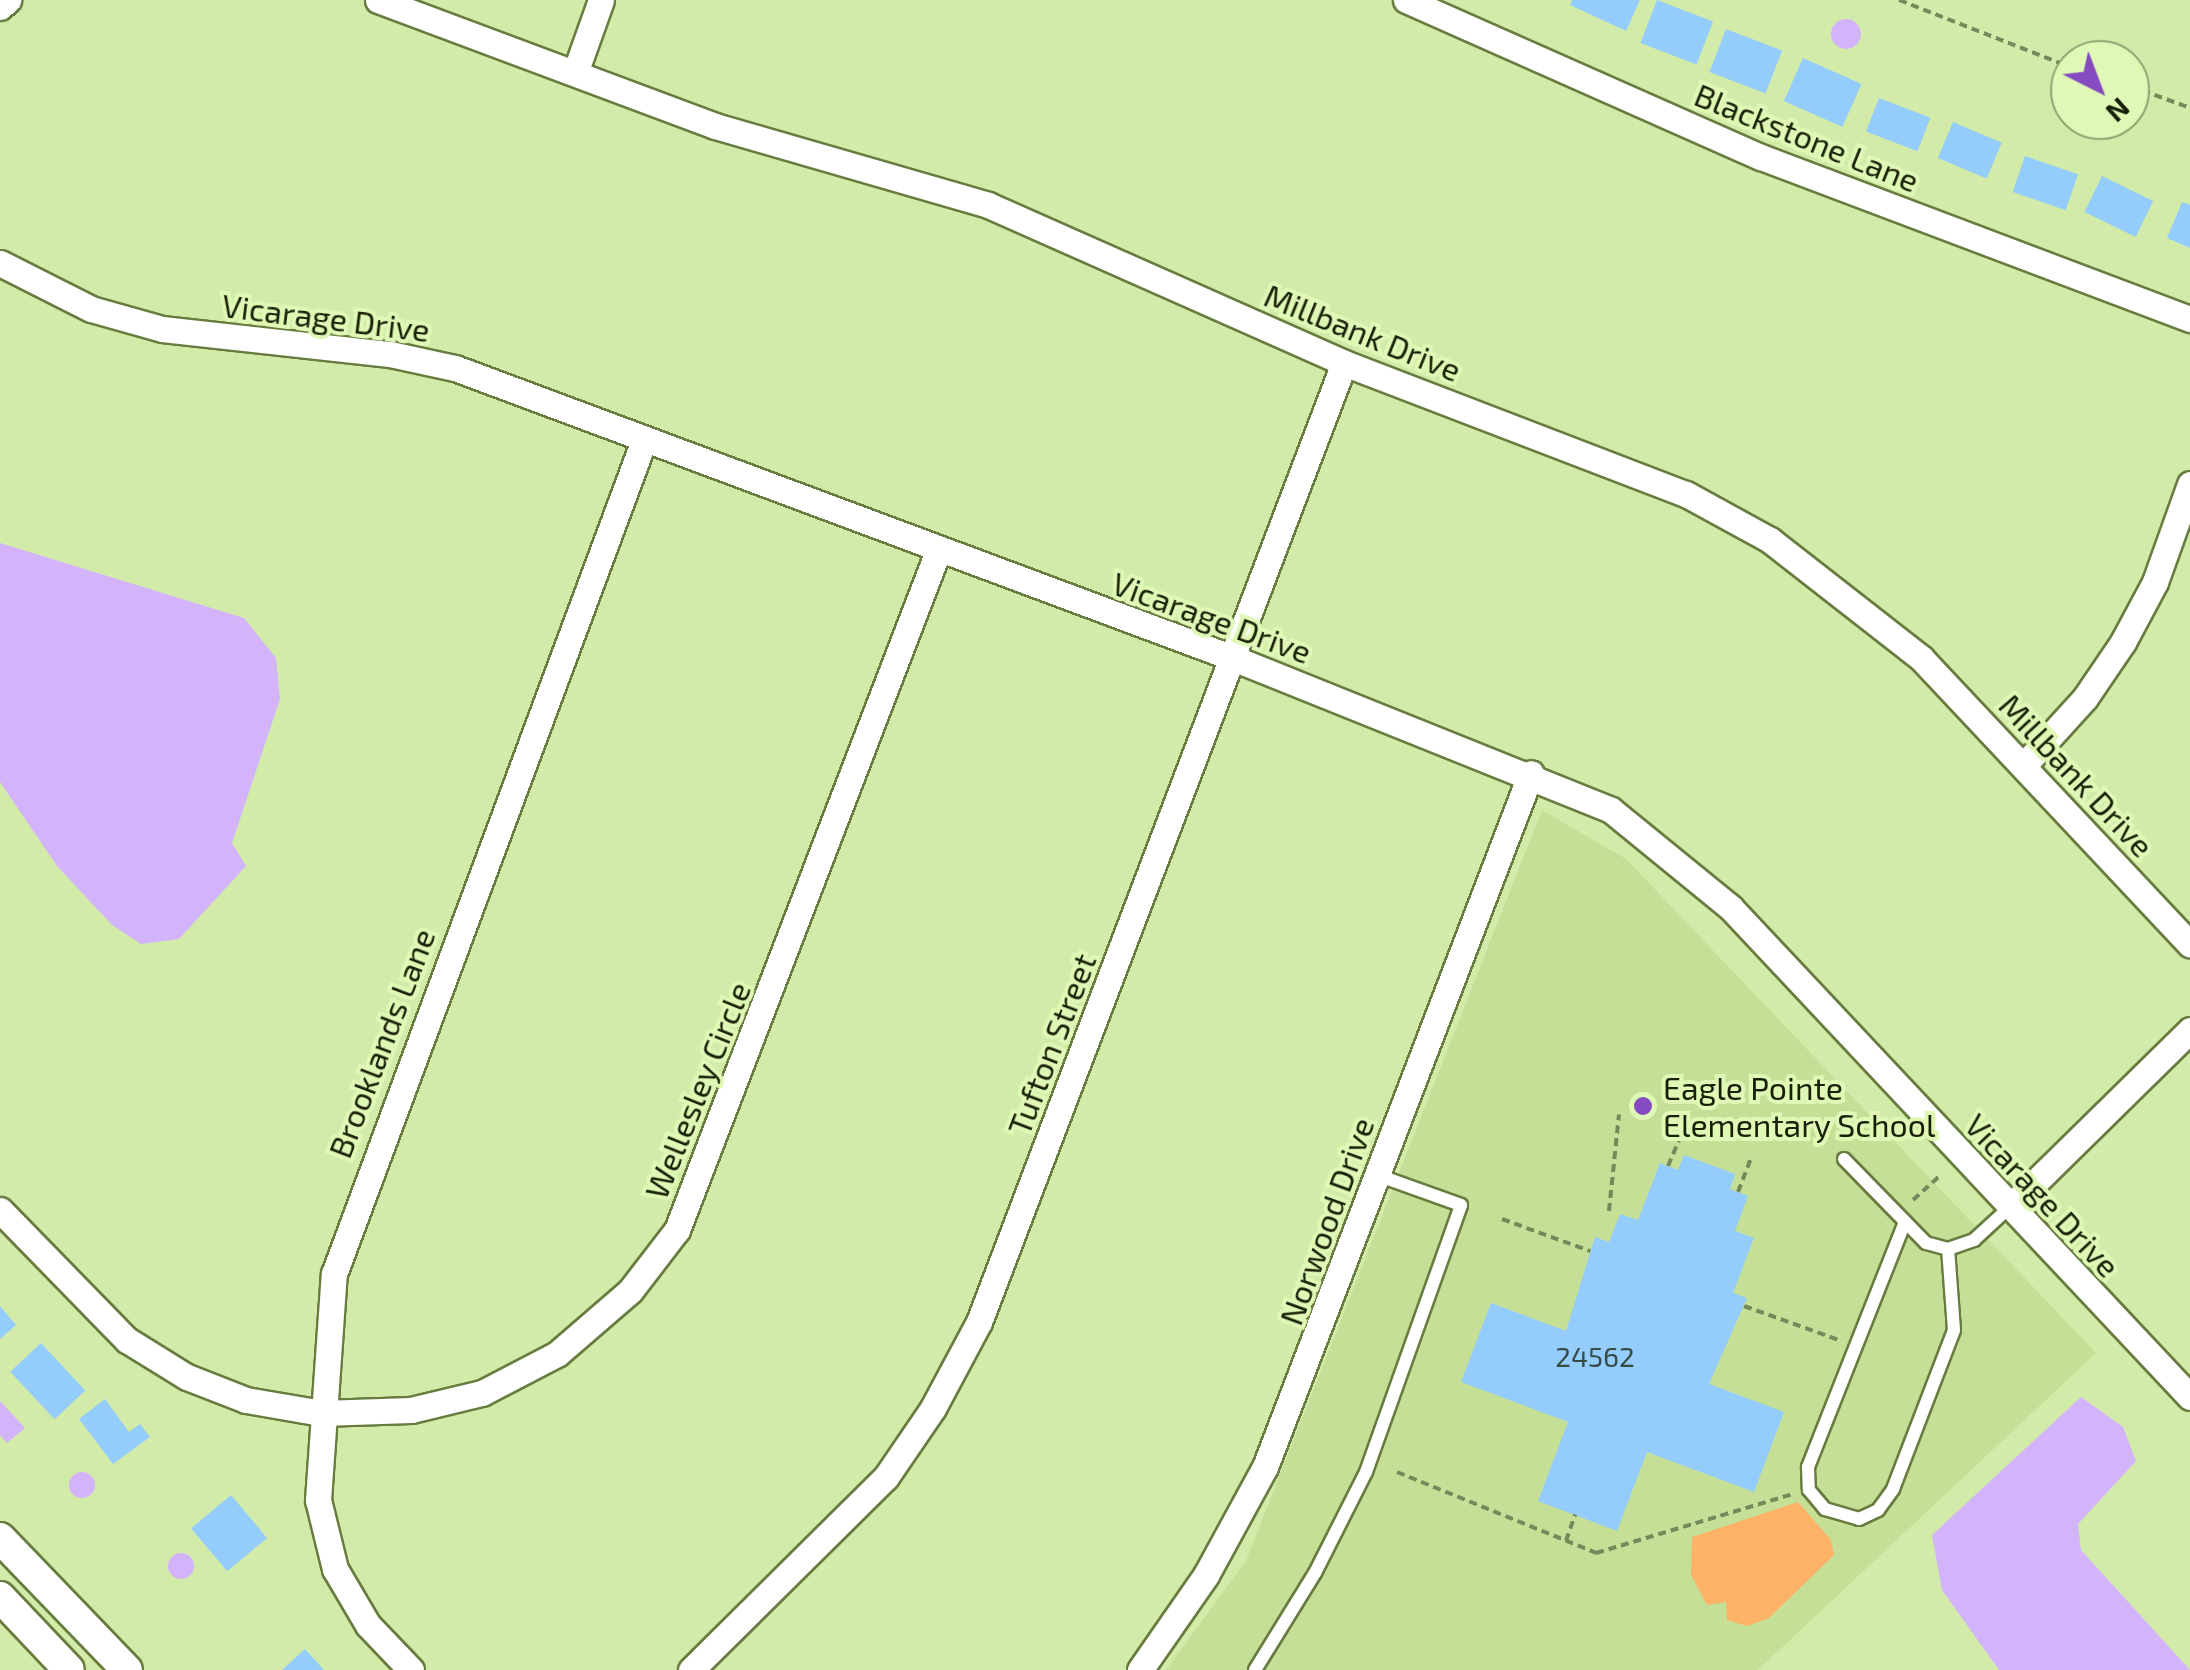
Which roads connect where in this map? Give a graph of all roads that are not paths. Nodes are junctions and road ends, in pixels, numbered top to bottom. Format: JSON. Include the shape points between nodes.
{"nodes":[{"id":1,"x":8,"y":0,"type":"edge"},
{"id":2,"x":378,"y":0,"type":"edge"},
{"id":3,"x":602,"y":0,"type":"edge"},
{"id":4,"x":1406,"y":0,"type":"edge"},
{"id":5,"x":0,"y":7,"type":"edge"},
{"id":6,"x":574,"y":73,"type":"junction"},
{"id":7,"x":0,"y":263,"type":"edge"},
{"id":8,"x":2190,"y":319,"type":"edge"},
{"id":9,"x":1344,"y":363,"type":"junction"},
{"id":10,"x":644,"y":440,"type":"junction"},
{"id":11,"x":2190,"y":484,"type":"edge"},
{"id":12,"x":938,"y":550,"type":"junction"},
{"id":13,"x":1233,"y":658,"type":"junction"},
{"id":14,"x":2024,"y":764,"type":"junction"},
{"id":15,"x":1530,"y":773,"type":"junction"},
{"id":16,"x":2190,"y":944,"type":"edge"},
{"id":17,"x":2190,"y":1030,"type":"edge"},
{"id":18,"x":1844,"y":1159,"type":"dead end"},
{"id":19,"x":1377,"y":1175,"type":"junction"},
{"id":20,"x":2011,"y":1206,"type":"junction"},
{"id":21,"x":0,"y":1210,"type":"edge"},
{"id":22,"x":1905,"y":1222,"type":"junction"},
{"id":23,"x":1948,"y":1250,"type":"junction"},
{"id":24,"x":2190,"y":1397,"type":"edge"},
{"id":25,"x":320,"y":1413,"type":"junction"},
{"id":26,"x":0,"y":1538,"type":"edge"},
{"id":27,"x":0,"y":1597,"type":"edge"},
{"id":28,"x":69,"y":1670,"type":"edge"},
{"id":29,"x":126,"y":1670,"type":"edge"},
{"id":30,"x":411,"y":1670,"type":"edge"},
{"id":31,"x":690,"y":1670,"type":"edge"},
{"id":32,"x":1140,"y":1670,"type":"edge"},
{"id":33,"x":1255,"y":1670,"type":"edge"}],
"edges":[{"from":1,"to":5,"type":"street"},
{"from":2,"to":6,"type":"street","name":"Millbank Drive"},
{"from":3,"to":6,"type":"street"},
{"from":4,"to":8,"type":"street","name":"Blackstone Lane","via":[[1761,158]]},
{"from":6,"to":9,"type":"street","name":"Millbank Drive","via":[[715,126],[972,199]]},
{"from":7,"to":10,"type":"street","name":"Vicarage Drive","via":[[91,309],[162,329],[390,354],[456,368]]},
{"from":9,"to":13,"type":"street","name":"Tufton Street"},
{"from":9,"to":14,"type":"street","name":"Millbank Drive","via":[[1622,466],[1770,540],[1921,658]]},
{"from":10,"to":12,"type":"street","name":"Vicarage Drive"},
{"from":10,"to":25,"type":"street","name":"Brooklands Lane","via":[[347,1225],[334,1274]]},
{"from":11,"to":14,"type":"street","via":[[2155,582],[2123,642],[2085,698]]},
{"from":12,"to":13,"type":"street","name":"Vicarage Drive"},
{"from":12,"to":25,"type":"street","name":"Wellesley Circle","via":[[676,1230],[630,1291],[558,1354],[482,1393],[411,1410]]},
{"from":13,"to":15,"type":"street","name":"Vicarage Drive"},
{"from":13,"to":31,"type":"street","name":"Tufton Street","via":[[980,1322],[943,1391],[886,1477]]},
{"from":14,"to":16,"type":"street","name":"Millbank Drive"},
{"from":15,"to":19,"type":"street","name":"Norwood Drive"},
{"from":15,"to":20,"type":"street","name":"Vicarage Drive","via":[[1611,810],[1730,907]]},
{"from":17,"to":20,"type":"street"},
{"from":18,"to":22,"type":"lane"},
{"from":19,"to":32,"type":"street","name":"Norwood Drive","via":[[1265,1467],[1206,1575]]},
{"from":19,"to":33,"type":"lane","via":[[1461,1205],[1366,1472]]},
{"from":20,"to":23,"type":"lane","via":[[1974,1240]]},
{"from":20,"to":24,"type":"street","name":"Vicarage Drive"},
{"from":21,"to":25,"type":"street","name":"Wellesley Circle","via":[[127,1340],[188,1377],[246,1400]]},
{"from":22,"to":23,"type":"lane","via":[[1926,1243]]},
{"from":22,"to":23,"type":"lane","via":[[1808,1467],[1809,1490],[1824,1509],[1844,1517],[1878,1510],[1906,1454],[1954,1330]]},
{"from":25,"to":30,"type":"street","name":"Brooklands Lane","via":[[318,1500],[335,1569],[368,1625]]},
{"from":26,"to":29,"type":"street"},
{"from":27,"to":28,"type":"street"}]}
